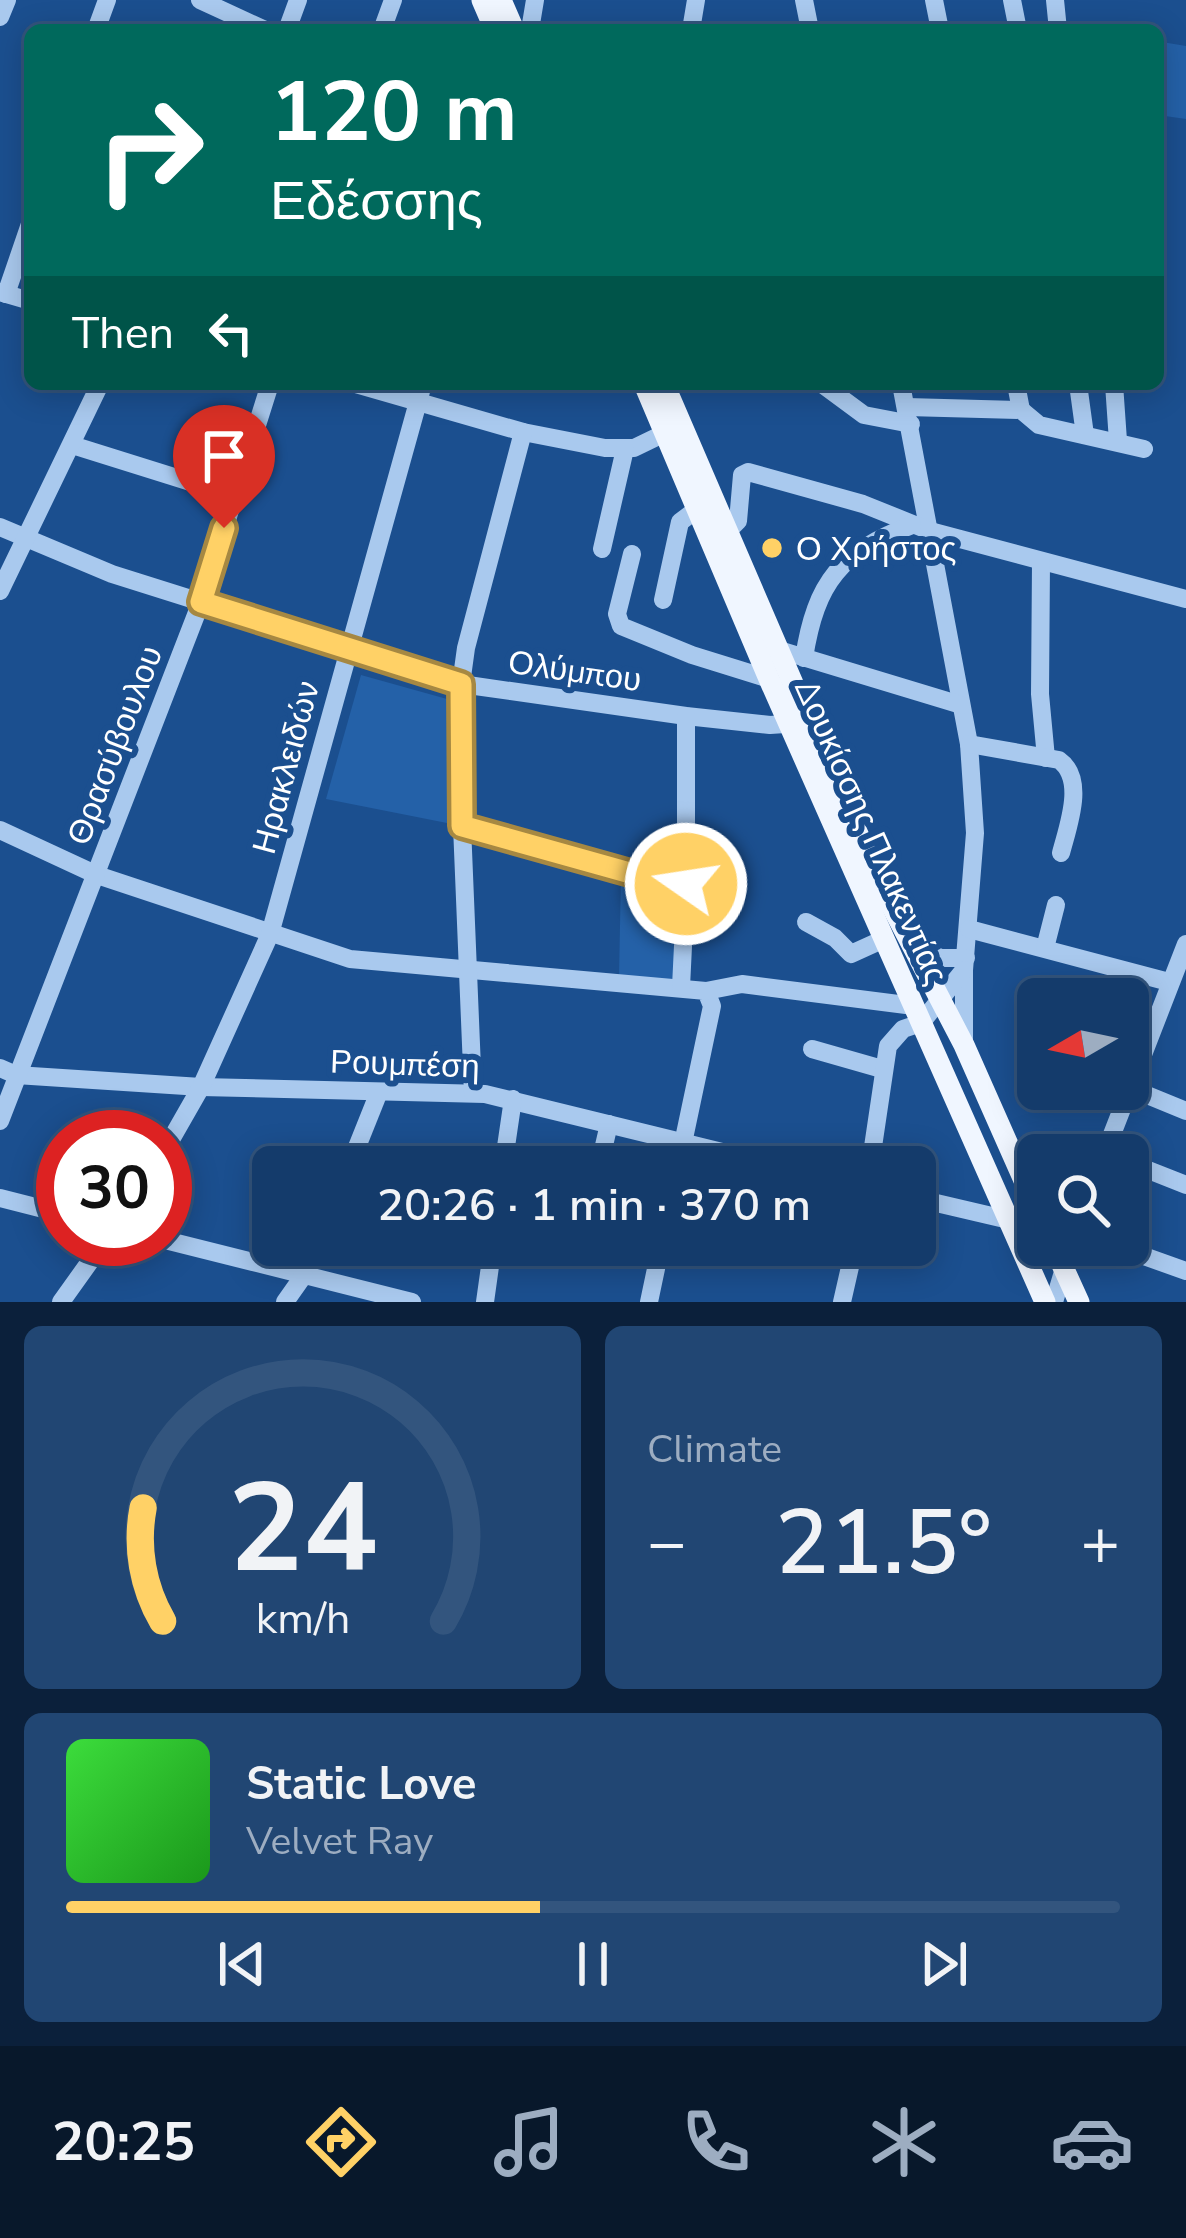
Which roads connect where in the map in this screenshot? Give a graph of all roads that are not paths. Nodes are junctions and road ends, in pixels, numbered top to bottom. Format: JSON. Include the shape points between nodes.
{"nodes":[{"id":1,"x":7,"y":0,"type":"edge"},
{"id":2,"x":202,"y":0,"type":"edge"},
{"id":3,"x":0,"y":17,"type":"edge"},
{"id":4,"x":248,"y":24,"type":"edge"},
{"id":5,"x":24,"y":239,"type":"edge"},
{"id":6,"x":3,"y":293,"type":"edge"},
{"id":7,"x":97,"y":390,"type":"edge"},
{"id":8,"x":268,"y":390,"type":"edge"},
{"id":9,"x":647,"y":390,"type":"edge"},
{"id":10,"x":667,"y":390,"type":"edge"},
{"id":11,"x":830,"y":390,"type":"edge"},
{"id":12,"x":903,"y":390,"type":"edge"},
{"id":13,"x":1017,"y":390,"type":"edge"},
{"id":14,"x":1079,"y":390,"type":"edge"},
{"id":15,"x":1114,"y":390,"type":"edge"},
{"id":16,"x":421,"y":393,"type":"edge"},
{"id":17,"x":1021,"y":410,"type":"junction"},
{"id":18,"x":909,"y":415,"type":"junction"},
{"id":19,"x":523,"y":432,"type":"junction"},
{"id":20,"x":665,"y":433,"type":"junction"},
{"id":21,"x":1084,"y":435,"type":"junction"},
{"id":22,"x":1118,"y":441,"type":"junction"},
{"id":23,"x":72,"y":445,"type":"junction"},
{"id":24,"x":625,"y":449,"type":"junction"},
{"id":25,"x":1144,"y":449,"type":"dead end"},
{"id":26,"x":235,"y":496,"type":"junction"},
{"id":27,"x":697,"y":509,"type":"junction"},
{"id":28,"x":724,"y":526,"type":"junction"},
{"id":29,"x":0,"y":527,"type":"edge"},
{"id":30,"x":921,"y":528,"type":"junction"},
{"id":31,"x":24,"y":539,"type":"junction"},
{"id":32,"x":602,"y":549,"type":"dead end"},
{"id":33,"x":632,"y":554,"type":"dead end"},
{"id":34,"x":1041,"y":562,"type":"junction"},
{"id":35,"x":0,"y":591,"type":"edge"},
{"id":36,"x":1186,"y":599,"type":"edge"},
{"id":37,"x":663,"y":600,"type":"dead end"},
{"id":38,"x":201,"y":602,"type":"junction"},
{"id":39,"x":349,"y":649,"type":"junction"},
{"id":40,"x":776,"y":649,"type":"junction"},
{"id":41,"x":804,"y":658,"type":"junction"},
{"id":42,"x":769,"y":679,"type":"junction"},
{"id":43,"x":461,"y":684,"type":"junction"},
{"id":44,"x":961,"y":705,"type":"junction"},
{"id":45,"x":686,"y":716,"type":"junction"},
{"id":46,"x":798,"y":723,"type":"junction"},
{"id":47,"x":969,"y":744,"type":"junction"},
{"id":48,"x":1046,"y":758,"type":"junction"},
{"id":49,"x":462,"y":826,"type":"junction"},
{"id":50,"x":0,"y":830,"type":"edge"},
{"id":51,"x":1061,"y":853,"type":"dead end"},
{"id":52,"x":97,"y":874,"type":"junction"},
{"id":53,"x":686,"y":884,"type":"junction"},
{"id":54,"x":1056,"y":905,"type":"dead end"},
{"id":55,"x":806,"y":922,"type":"dead end"},
{"id":56,"x":969,"y":929,"type":"junction"},
{"id":57,"x":270,"y":934,"type":"junction"},
{"id":58,"x":884,"y":939,"type":"junction"},
{"id":59,"x":1186,"y":944,"type":"edge"},
{"id":60,"x":912,"y":946,"type":"junction"},
{"id":61,"x":1045,"y":948,"type":"junction"},
{"id":62,"x":965,"y":964,"type":"junction"},
{"id":63,"x":470,"y":971,"type":"junction"},
{"id":64,"x":1169,"y":982,"type":"junction"},
{"id":65,"x":681,"y":988,"type":"junction"},
{"id":66,"x":708,"y":993,"type":"junction"},
{"id":67,"x":941,"y":1000,"type":"junction"},
{"id":68,"x":918,"y":1014,"type":"junction"},
{"id":69,"x":1149,"y":1036,"type":"edge"},
{"id":70,"x":964,"y":1045,"type":"junction"},
{"id":71,"x":812,"y":1049,"type":"dead end"},
{"id":72,"x":882,"y":1069,"type":"junction"},
{"id":73,"x":8,"y":1072,"type":"edge"},
{"id":74,"x":201,"y":1088,"type":"junction"},
{"id":75,"x":379,"y":1092,"type":"junction"},
{"id":76,"x":473,"y":1093,"type":"junction"},
{"id":77,"x":1149,"y":1096,"type":"edge"},
{"id":78,"x":513,"y":1099,"type":"junction"},
{"id":79,"x":188,"y":1110,"type":"edge"},
{"id":80,"x":1186,"y":1111,"type":"edge"},
{"id":81,"x":0,"y":1121,"type":"edge"},
{"id":82,"x":610,"y":1124,"type":"junction"},
{"id":83,"x":683,"y":1143,"type":"junction"},
{"id":84,"x":357,"y":1146,"type":"edge"},
{"id":85,"x":506,"y":1146,"type":"edge"},
{"id":86,"x":604,"y":1146,"type":"edge"},
{"id":87,"x":682,"y":1146,"type":"edge"},
{"id":88,"x":696,"y":1146,"type":"edge"},
{"id":89,"x":873,"y":1146,"type":"edge"},
{"id":90,"x":1017,"y":1164,"type":"edge"},
{"id":91,"x":1149,"y":1170,"type":"edge"},
{"id":92,"x":1186,"y":1184,"type":"edge"},
{"id":93,"x":0,"y":1198,"type":"edge"},
{"id":94,"x":936,"y":1203,"type":"edge"},
{"id":95,"x":36,"y":1207,"type":"edge"},
{"id":96,"x":1009,"y":1220,"type":"junction"},
{"id":97,"x":192,"y":1247,"type":"edge"},
{"id":98,"x":1149,"y":1258,"type":"edge"},
{"id":99,"x":87,"y":1266,"type":"edge"},
{"id":100,"x":490,"y":1266,"type":"edge"},
{"id":101,"x":657,"y":1266,"type":"edge"},
{"id":102,"x":850,"y":1266,"type":"edge"},
{"id":103,"x":1060,"y":1266,"type":"edge"},
{"id":104,"x":1067,"y":1266,"type":"edge"},
{"id":105,"x":1186,"y":1272,"type":"edge"},
{"id":106,"x":304,"y":1275,"type":"junction"},
{"id":107,"x":61,"y":1302,"type":"edge"},
{"id":108,"x":286,"y":1302,"type":"edge"},
{"id":109,"x":412,"y":1302,"type":"edge"},
{"id":110,"x":485,"y":1302,"type":"edge"},
{"id":111,"x":649,"y":1302,"type":"edge"},
{"id":112,"x":842,"y":1302,"type":"edge"},
{"id":113,"x":1045,"y":1302,"type":"edge"},
{"id":114,"x":1054,"y":1302,"type":"edge"},
{"id":115,"x":1079,"y":1302,"type":"edge"}],
"edges":[{"from":1,"to":3,"type":"street"},
{"from":2,"to":4,"type":"street"},
{"from":5,"to":6,"type":"street"},
{"from":7,"to":23,"type":"street"},
{"from":8,"to":26,"type":"street","name":"Θρασύβουλου"},
{"from":9,"to":20,"type":"main road","name":"Δουκίσσης Πλακεντίας"},
{"from":10,"to":28,"type":"main road","name":"Δουκίσσης Πλακεντίας"},
{"from":11,"to":18,"type":"street","via":[[864,415]]},
{"from":12,"to":18,"type":"street"},
{"from":13,"to":17,"type":"street"},
{"from":14,"to":21,"type":"street"},
{"from":15,"to":22,"type":"street"},
{"from":16,"to":19,"type":"street"},
{"from":16,"to":39,"type":"street","name":"Ηρακλειδών"},
{"from":17,"to":18,"type":"street"},
{"from":17,"to":21,"type":"street","via":[[1039,425]]},
{"from":18,"to":30,"type":"street"},
{"from":19,"to":24,"type":"street"},
{"from":19,"to":43,"type":"street"},
{"from":20,"to":24,"type":"street"},
{"from":20,"to":27,"type":"main road","name":"Δουκίσσης Πλακεντίας"},
{"from":21,"to":22,"type":"street"},
{"from":22,"to":25,"type":"street"},
{"from":23,"to":26,"type":"street"},
{"from":23,"to":31,"type":"street"},
{"from":24,"to":32,"type":"street"},
{"from":26,"to":38,"type":"street","name":"Θρασύβουλου"},
{"from":27,"to":37,"type":"street","via":[[680,522]]},
{"from":27,"to":42,"type":"main road","name":"Δουκίσσης Πλακεντίας"},
{"from":28,"to":30,"type":"street","via":[[738,521],[745,472]]},
{"from":28,"to":40,"type":"main road","name":"Δουκίσσης Πλακεντίας"},
{"from":29,"to":31,"type":"street","name":"Ολύμπου"},
{"from":30,"to":34,"type":"street"},
{"from":30,"to":41,"type":"street","via":[[868,543],[831,576],[813,610]]},
{"from":30,"to":44,"type":"street"},
{"from":31,"to":35,"type":"street"},
{"from":31,"to":38,"type":"street","name":"Ολύμπου"},
{"from":33,"to":42,"type":"street","via":[[621,626]]},
{"from":34,"to":36,"type":"street"},
{"from":34,"to":48,"type":"street"},
{"from":38,"to":39,"type":"street","name":"Ολύμπου"},
{"from":38,"to":52,"type":"street","name":"Θρασύβουλου"},
{"from":39,"to":43,"type":"street","name":"Ολύμπου"},
{"from":39,"to":57,"type":"street","name":"Ηρακλειδών"},
{"from":40,"to":41,"type":"street"},
{"from":40,"to":46,"type":"main road","name":"Δουκίσσης Πλακεντίας"},
{"from":41,"to":44,"type":"street"},
{"from":42,"to":46,"type":"main road","name":"Δουκίσσης Πλακεντίας"},
{"from":43,"to":45,"type":"street","name":"Ολύμπου"},
{"from":43,"to":49,"type":"street"},
{"from":44,"to":47,"type":"street"},
{"from":45,"to":46,"type":"street","name":"Ολύμπου"},
{"from":45,"to":53,"type":"street"},
{"from":46,"to":58,"type":"main road","name":"Δουκίσσης Πλακεντίας"},
{"from":46,"to":60,"type":"main road","name":"Δουκίσσης Πλακεντίας"},
{"from":47,"to":48,"type":"street"},
{"from":47,"to":56,"type":"street"},
{"from":48,"to":51,"type":"street","via":[[1065,763],[1073,776]]},
{"from":49,"to":53,"type":"street"},
{"from":49,"to":63,"type":"street"},
{"from":50,"to":52,"type":"street"},
{"from":52,"to":57,"type":"street"},
{"from":52,"to":73,"type":"street","name":"Θρασύβουλου"},
{"from":53,"to":65,"type":"street"},
{"from":54,"to":61,"type":"street"},
{"from":55,"to":58,"type":"street","via":[[850,954]]},
{"from":56,"to":61,"type":"street"},
{"from":56,"to":62,"type":"street"},
{"from":57,"to":63,"type":"street","via":[[350,959]]},
{"from":57,"to":74,"type":"street","name":"Ηρακλειδών"},
{"from":58,"to":68,"type":"main road","name":"Δουκίσσης Πλακεντίας"},
{"from":59,"to":64,"type":"street"},
{"from":60,"to":62,"type":"street"},
{"from":60,"to":67,"type":"main road","name":"Δουκίσσης Πλακεντίας"},
{"from":61,"to":64,"type":"street"},
{"from":62,"to":67,"type":"street"},
{"from":62,"to":70,"type":"street"},
{"from":63,"to":65,"type":"street"},
{"from":63,"to":76,"type":"street"},
{"from":64,"to":69,"type":"street"},
{"from":65,"to":66,"type":"street"},
{"from":66,"to":68,"type":"street","via":[[742,984]]},
{"from":66,"to":83,"type":"street","via":[[712,1006]]},
{"from":67,"to":68,"type":"street"},
{"from":67,"to":70,"type":"main road","name":"Δουκίσσης Πλακεντίας"},
{"from":68,"to":72,"type":"street","via":[[891,1040]]},
{"from":68,"to":96,"type":"main road","name":"Δουκίσσης Πλακεντίας"},
{"from":70,"to":90,"type":"main road","name":"Δουκίσσης Πλακεντίας"},
{"from":71,"to":72,"type":"street"},
{"from":72,"to":89,"type":"street"},
{"from":73,"to":74,"type":"street","name":"Ρουμπέση"},
{"from":73,"to":81,"type":"street","name":"Θρασύβουλου"},
{"from":74,"to":75,"type":"street","name":"Ρουμπέση"},
{"from":74,"to":79,"type":"street","name":"Ηρακλειδών"},
{"from":75,"to":76,"type":"street","name":"Ρουμπέση"},
{"from":75,"to":84,"type":"street"},
{"from":76,"to":78,"type":"street","name":"Ρουμπέση"},
{"from":77,"to":80,"type":"street"},
{"from":78,"to":82,"type":"street","name":"Ρουμπέση"},
{"from":78,"to":85,"type":"street"},
{"from":82,"to":83,"type":"street","name":"Ρουμπέση"},
{"from":82,"to":86,"type":"street"},
{"from":83,"to":87,"type":"street"},
{"from":83,"to":88,"type":"street","name":"Ρουμπέση"},
{"from":91,"to":92,"type":"street"},
{"from":93,"to":95,"type":"street"},
{"from":94,"to":96,"type":"street"},
{"from":96,"to":113,"type":"main road","name":"Δουκίσσης Πλακεντίας"},
{"from":97,"to":106,"type":"street"},
{"from":98,"to":105,"type":"street"},
{"from":99,"to":107,"type":"street"},
{"from":100,"to":110,"type":"street"},
{"from":101,"to":111,"type":"street"},
{"from":102,"to":112,"type":"street"},
{"from":103,"to":114,"type":"street"},
{"from":104,"to":115,"type":"main road"},
{"from":106,"to":108,"type":"street"},
{"from":106,"to":109,"type":"street"}]}
